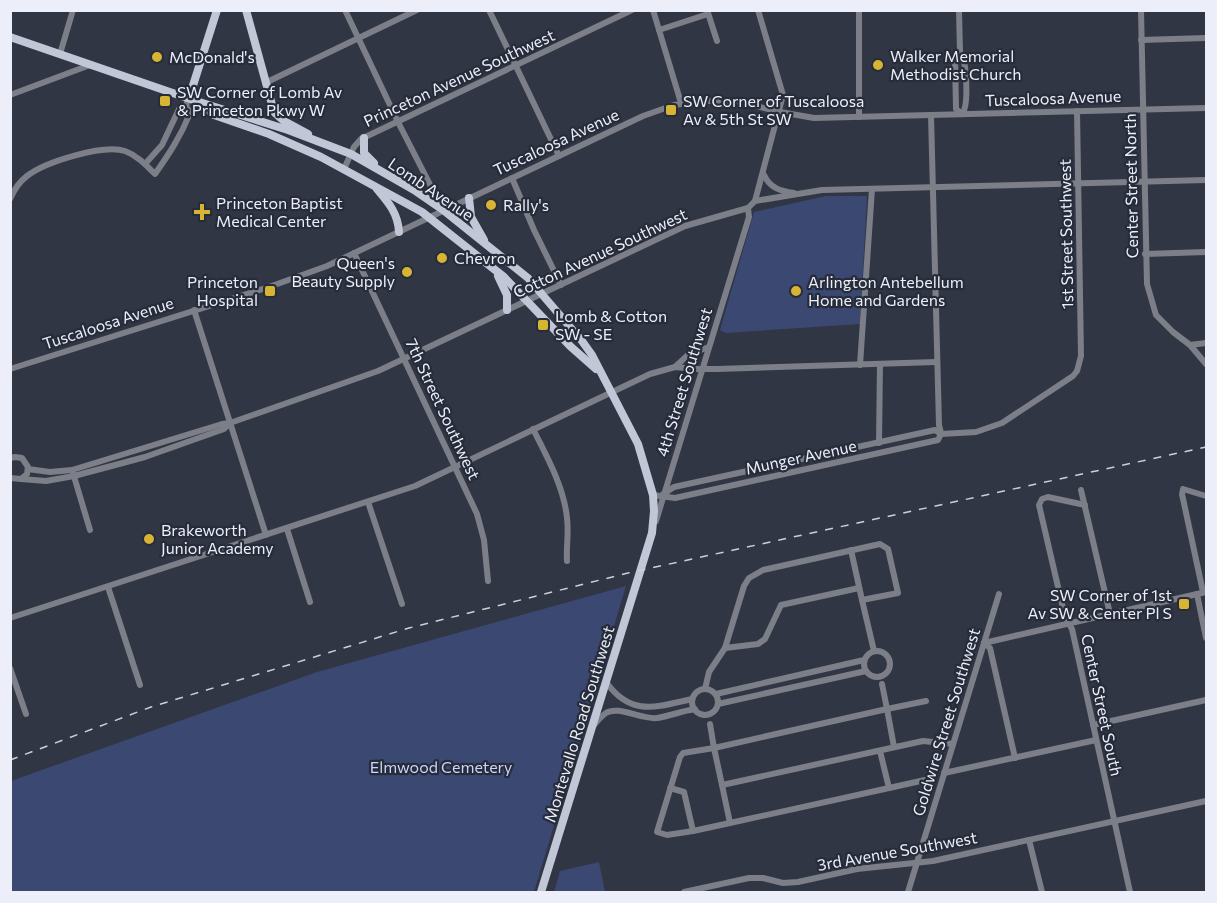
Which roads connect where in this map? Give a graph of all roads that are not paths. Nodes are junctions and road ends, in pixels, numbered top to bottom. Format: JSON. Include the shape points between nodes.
{"nodes":[{"id":1,"x":73,"y":10,"type":"edge"},
{"id":2,"x":218,"y":10,"type":"edge"},
{"id":3,"x":246,"y":10,"type":"edge"},
{"id":4,"x":345,"y":10,"type":"edge"},
{"id":5,"x":417,"y":10,"type":"edge"},
{"id":6,"x":489,"y":10,"type":"edge"},
{"id":7,"x":632,"y":10,"type":"edge"},
{"id":8,"x":652,"y":10,"type":"edge"},
{"id":9,"x":758,"y":10,"type":"edge"},
{"id":10,"x":859,"y":10,"type":"edge"},
{"id":11,"x":958,"y":10,"type":"edge"},
{"id":12,"x":1141,"y":10,"type":"edge"},
{"id":13,"x":708,"y":12,"type":"edge"},
{"id":14,"x":659,"y":30,"type":"junction"},
{"id":15,"x":10,"y":37,"type":"edge"},
{"id":16,"x":1206,"y":38,"type":"edge"},
{"id":17,"x":358,"y":39,"type":"junction"},
{"id":18,"x":1141,"y":40,"type":"junction"},
{"id":19,"x":717,"y":41,"type":"dead end"},
{"id":20,"x":60,"y":54,"type":"junction"},
{"id":21,"x":91,"y":64,"type":"junction"},
{"id":22,"x":516,"y":66,"type":"junction"},
{"id":23,"x":266,"y":82,"type":"junction"},
{"id":24,"x":10,"y":96,"type":"edge"},
{"id":25,"x":190,"y":101,"type":"junction"},
{"id":26,"x":681,"y":103,"type":"junction"},
{"id":27,"x":1142,"y":108,"type":"junction"},
{"id":28,"x":1206,"y":108,"type":"edge"},
{"id":29,"x":1077,"y":111,"type":"junction"},
{"id":30,"x":780,"y":112,"type":"junction"},
{"id":31,"x":962,"y":114,"type":"junction"},
{"id":32,"x":931,"y":115,"type":"junction"},
{"id":33,"x":859,"y":117,"type":"junction"},
{"id":34,"x":398,"y":122,"type":"junction"},
{"id":35,"x":166,"y":137,"type":"junction"},
{"id":36,"x":364,"y":138,"type":"junction"},
{"id":37,"x":176,"y":144,"type":"junction"},
{"id":38,"x":328,"y":145,"type":"junction"},
{"id":39,"x":351,"y":154,"type":"junction"},
{"id":40,"x":559,"y":156,"type":"junction"},
{"id":41,"x":145,"y":164,"type":"junction"},
{"id":42,"x":344,"y":169,"type":"junction"},
{"id":43,"x":764,"y":174,"type":"junction"},
{"id":44,"x":389,"y":175,"type":"junction"},
{"id":45,"x":512,"y":178,"type":"junction"},
{"id":46,"x":1206,"y":180,"type":"edge"},
{"id":47,"x":1143,"y":181,"type":"junction"},
{"id":48,"x":1078,"y":183,"type":"junction"},
{"id":49,"x":374,"y":185,"type":"junction"},
{"id":50,"x":933,"y":187,"type":"junction"},
{"id":51,"x":872,"y":189,"type":"junction"},
{"id":52,"x":801,"y":194,"type":"junction"},
{"id":53,"x":470,"y":198,"type":"junction"},
{"id":54,"x":10,"y":199,"type":"edge"},
{"id":55,"x":756,"y":201,"type":"junction"},
{"id":56,"x":748,"y":208,"type":"junction"},
{"id":57,"x":443,"y":210,"type":"junction"},
{"id":58,"x":429,"y":217,"type":"junction"},
{"id":59,"x":399,"y":232,"type":"junction"},
{"id":60,"x":486,"y":244,"type":"junction"},
{"id":61,"x":1206,"y":252,"type":"edge"},
{"id":62,"x":354,"y":253,"type":"junction"},
{"id":63,"x":1146,"y":254,"type":"junction"},
{"id":64,"x":495,"y":269,"type":"junction"},
{"id":65,"x":561,"y":285,"type":"junction"},
{"id":66,"x":542,"y":294,"type":"junction"},
{"id":67,"x":527,"y":301,"type":"junction"},
{"id":68,"x":194,"y":310,"type":"junction"},
{"id":69,"x":507,"y":310,"type":"junction"},
{"id":70,"x":1206,"y":343,"type":"edge"},
{"id":71,"x":1190,"y":345,"type":"junction"},
{"id":72,"x":709,"y":348,"type":"junction"},
{"id":73,"x":1081,"y":356,"type":"joint"},
{"id":74,"x":404,"y":359,"type":"junction"},
{"id":75,"x":936,"y":362,"type":"junction"},
{"id":76,"x":880,"y":364,"type":"junction"},
{"id":77,"x":1206,"y":364,"type":"edge"},
{"id":78,"x":860,"y":365,"type":"junction"},
{"id":79,"x":675,"y":367,"type":"junction"},
{"id":80,"x":703,"y":368,"type":"junction"},
{"id":81,"x":10,"y":369,"type":"edge"},
{"id":82,"x":599,"y":372,"type":"junction"},
{"id":83,"x":610,"y":393,"type":"junction"},
{"id":84,"x":230,"y":423,"type":"junction"},
{"id":85,"x":533,"y":429,"type":"junction"},
{"id":86,"x":941,"y":434,"type":"junction"},
{"id":87,"x":879,"y":443,"type":"junction"},
{"id":88,"x":847,"y":450,"type":"junction"},
{"id":89,"x":11,"y":458,"type":"edge"},
{"id":90,"x":849,"y":460,"type":"junction"},
{"id":91,"x":28,"y":468,"type":"junction"},
{"id":92,"x":456,"y":468,"type":"junction"},
{"id":93,"x":754,"y":470,"type":"junction"},
{"id":94,"x":73,"y":473,"type":"junction"},
{"id":95,"x":16,"y":479,"type":"edge"},
{"id":96,"x":757,"y":480,"type":"junction"},
{"id":97,"x":10,"y":486,"type":"edge"},
{"id":98,"x":1081,"y":490,"type":"dead end"},
{"id":99,"x":653,"y":495,"type":"junction"},
{"id":100,"x":662,"y":495,"type":"junction"},
{"id":101,"x":1206,"y":496,"type":"edge"},
{"id":102,"x":368,"y":502,"type":"junction"},
{"id":103,"x":1085,"y":505,"type":"junction"},
{"id":104,"x":287,"y":529,"type":"junction"},
{"id":105,"x":90,"y":530,"type":"dead end"},
{"id":106,"x":652,"y":532,"type":"junction"},
{"id":107,"x":266,"y":535,"type":"junction"},
{"id":108,"x":851,"y":550,"type":"junction"},
{"id":109,"x":567,"y":561,"type":"dead end"},
{"id":110,"x":643,"y":563,"type":"joint"},
{"id":111,"x":488,"y":581,"type":"dead end"},
{"id":112,"x":108,"y":587,"type":"junction"},
{"id":113,"x":859,"y":588,"type":"junction"},
{"id":114,"x":1202,"y":593,"type":"edge"},
{"id":115,"x":999,"y":594,"type":"dead end"},
{"id":116,"x":861,"y":600,"type":"junction"},
{"id":117,"x":310,"y":602,"type":"dead end"},
{"id":118,"x":402,"y":604,"type":"dead end"},
{"id":119,"x":1110,"y":614,"type":"junction"},
{"id":120,"x":10,"y":618,"type":"edge"},
{"id":121,"x":1068,"y":623,"type":"junction"},
{"id":122,"x":1206,"y":638,"type":"edge"},
{"id":123,"x":984,"y":643,"type":"junction"},
{"id":124,"x":725,"y":648,"type":"junction"},
{"id":125,"x":874,"y":651,"type":"junction"},
{"id":126,"x":864,"y":660,"type":"junction"},
{"id":127,"x":10,"y":668,"type":"edge"},
{"id":128,"x":866,"y":671,"type":"junction"},
{"id":129,"x":880,"y":676,"type":"junction"},
{"id":130,"x":606,"y":682,"type":"junction"},
{"id":131,"x":140,"y":686,"type":"dead end"},
{"id":132,"x":705,"y":688,"type":"junction"},
{"id":133,"x":716,"y":694,"type":"junction"},
{"id":134,"x":692,"y":699,"type":"junction"},
{"id":135,"x":1206,"y":700,"type":"edge"},
{"id":136,"x":926,"y":701,"type":"dead end"},
{"id":137,"x":718,"y":704,"type":"junction"},
{"id":138,"x":695,"y":709,"type":"junction"},
{"id":139,"x":887,"y":709,"type":"junction"},
{"id":140,"x":712,"y":713,"type":"junction"},
{"id":141,"x":26,"y":714,"type":"dead end"},
{"id":142,"x":704,"y":715,"type":"junction"},
{"id":143,"x":710,"y":724,"type":"junction"},
{"id":144,"x":1093,"y":725,"type":"junction"},
{"id":145,"x":592,"y":727,"type":"junction"},
{"id":146,"x":1096,"y":740,"type":"junction"},
{"id":147,"x":953,"y":744,"type":"junction"},
{"id":148,"x":894,"y":747,"type":"junction"},
{"id":149,"x":714,"y":748,"type":"junction"},
{"id":150,"x":880,"y":750,"type":"junction"},
{"id":151,"x":1015,"y":758,"type":"junction"},
{"id":152,"x":944,"y":773,"type":"junction"},
{"id":153,"x":925,"y":780,"type":"dead end"},
{"id":154,"x":722,"y":785,"type":"junction"},
{"id":155,"x":670,"y":788,"type":"junction"},
{"id":156,"x":889,"y":788,"type":"junction"},
{"id":157,"x":1206,"y":801,"type":"edge"},
{"id":158,"x":1114,"y":821,"type":"junction"},
{"id":159,"x":730,"y":823,"type":"junction"},
{"id":160,"x":693,"y":831,"type":"junction"},
{"id":161,"x":1029,"y":840,"type":"junction"},
{"id":162,"x":917,"y":863,"type":"junction"},
{"id":163,"x":541,"y":892,"type":"edge"},
{"id":164,"x":684,"y":892,"type":"edge"},
{"id":165,"x":908,"y":892,"type":"edge"},
{"id":166,"x":1042,"y":892,"type":"edge"},
{"id":167,"x":1130,"y":892,"type":"edge"}],
"edges":[{"from":1,"to":20,"type":"street"},
{"from":2,"to":25,"type":"main road"},
{"from":3,"to":23,"type":"main road"},
{"from":4,"to":17,"type":"street"},
{"from":5,"to":17,"type":"street"},
{"from":6,"to":22,"type":"street"},
{"from":7,"to":22,"type":"street","name":"Princeton Avenue Southwest"},
{"from":8,"to":14,"type":"street"},
{"from":9,"to":30,"type":"street","via":[[783,95]]},
{"from":10,"to":33,"type":"street"},
{"from":11,"to":31,"type":"street","via":[[957,109]]},
{"from":12,"to":18,"type":"street","name":"Center Street North"},
{"from":13,"to":14,"type":"street"},
{"from":13,"to":19,"type":"street"},
{"from":14,"to":26,"type":"street"},
{"from":15,"to":20,"type":"main road","name":"Lomb Avenue"},
{"from":16,"to":18,"type":"street"},
{"from":17,"to":23,"type":"street"},
{"from":17,"to":34,"type":"street"},
{"from":18,"to":27,"type":"street","name":"Center Street North"},
{"from":20,"to":21,"type":"main road","name":"Lomb Avenue"},
{"from":21,"to":24,"type":"street"},
{"from":21,"to":25,"type":"main road","name":"Lomb Avenue"},
{"from":22,"to":34,"type":"street","name":"Princeton Avenue Southwest"},
{"from":22,"to":40,"type":"street"},
{"from":23,"to":38,"type":"main road","via":[[274,112]]},
{"from":25,"to":35,"type":"street","via":[[179,109]]},
{"from":25,"to":37,"type":"street","via":[[190,113]]},
{"from":25,"to":38,"type":"main road","name":"Lomb Avenue"},
{"from":25,"to":42,"type":"main road","name":"Lomb Avenue","via":[[214,115],[269,134]]},
{"from":26,"to":30,"type":"street","name":"Tuscaloosa Avenue","via":[[736,101]]},
{"from":26,"to":40,"type":"street","name":"Tuscaloosa Avenue","via":[[645,115]]},
{"from":27,"to":28,"type":"street","name":"Tuscaloosa Avenue"},
{"from":27,"to":29,"type":"street","name":"Tuscaloosa Avenue"},
{"from":27,"to":47,"type":"street","name":"Center Street North"},
{"from":29,"to":31,"type":"street","name":"Tuscaloosa Avenue"},
{"from":29,"to":48,"type":"street","name":"1st Street Southwest"},
{"from":30,"to":33,"type":"street","name":"Tuscaloosa Avenue","via":[[814,118]]},
{"from":30,"to":43,"type":"street"},
{"from":31,"to":32,"type":"street","name":"Tuscaloosa Avenue"},
{"from":32,"to":33,"type":"street","name":"Tuscaloosa Avenue"},
{"from":32,"to":50,"type":"street"},
{"from":34,"to":36,"type":"street","name":"Princeton Avenue Southwest"},
{"from":34,"to":57,"type":"street"},
{"from":35,"to":37,"type":"street"},
{"from":35,"to":41,"type":"street"},
{"from":36,"to":39,"type":"street","name":"Princeton Avenue Southwest"},
{"from":36,"to":44,"type":"main road","via":[[364,153]]},
{"from":37,"to":41,"type":"street","via":[[154,174]]},
{"from":38,"to":39,"type":"main road","name":"Lomb Avenue"},
{"from":39,"to":42,"type":"street","name":"Princeton Avenue Southwest"},
{"from":39,"to":44,"type":"main road","name":"Lomb Avenue"},
{"from":40,"to":45,"type":"street","name":"Tuscaloosa Avenue"},
{"from":41,"to":54,"type":"street","via":[[127,152],[99,150],[36,170],[24,178]]},
{"from":42,"to":49,"type":"main road","name":"Lomb Avenue"},
{"from":43,"to":52,"type":"street","via":[[776,189]]},
{"from":43,"to":55,"type":"street"},
{"from":44,"to":57,"type":"main road","name":"Lomb Avenue"},
{"from":45,"to":53,"type":"street","name":"Tuscaloosa Avenue"},
{"from":45,"to":65,"type":"street"},
{"from":46,"to":47,"type":"street"},
{"from":47,"to":48,"type":"street"},
{"from":47,"to":63,"type":"street","name":"Center Street North"},
{"from":48,"to":50,"type":"street"},
{"from":48,"to":73,"type":"street","name":"1st Street Southwest"},
{"from":49,"to":58,"type":"main road","name":"Lomb Avenue"},
{"from":49,"to":59,"type":"main road","via":[[395,213]]},
{"from":50,"to":51,"type":"street"},
{"from":50,"to":75,"type":"street"},
{"from":51,"to":52,"type":"street"},
{"from":51,"to":78,"type":"street"},
{"from":52,"to":55,"type":"street"},
{"from":53,"to":57,"type":"street","name":"Tuscaloosa Avenue"},
{"from":53,"to":60,"type":"main road","via":[[471,217]]},
{"from":55,"to":56,"type":"street","name":"Cotton Avenue Southwest"},
{"from":56,"to":65,"type":"street","name":"Cotton Avenue Southwest","via":[[686,226]]},
{"from":56,"to":72,"type":"street","name":"4th Street Southwest","via":[[749,217]]},
{"from":57,"to":58,"type":"street","name":"Tuscaloosa Avenue"},
{"from":57,"to":60,"type":"main road","name":"Lomb Avenue"},
{"from":58,"to":59,"type":"street","name":"Tuscaloosa Avenue"},
{"from":58,"to":64,"type":"main road","name":"Lomb Avenue"},
{"from":59,"to":62,"type":"street","name":"Tuscaloosa Avenue"},
{"from":60,"to":66,"type":"main road","name":"Lomb Avenue"},
{"from":61,"to":63,"type":"street"},
{"from":62,"to":68,"type":"street","name":"Tuscaloosa Avenue","via":[[269,287]]},
{"from":62,"to":74,"type":"street","name":"7th Street Southwest"},
{"from":63,"to":71,"type":"street","name":"Center Street North","via":[[1147,284],[1156,315]]},
{"from":64,"to":67,"type":"main road","name":"Lomb Avenue"},
{"from":64,"to":69,"type":"main road","via":[[505,287]]},
{"from":65,"to":66,"type":"street","name":"Cotton Avenue Southwest"},
{"from":66,"to":67,"type":"street","name":"Cotton Avenue Southwest"},
{"from":66,"to":82,"type":"main road","name":"Lomb Avenue","via":[[582,341]]},
{"from":67,"to":69,"type":"street","name":"Cotton Avenue Southwest"},
{"from":67,"to":82,"type":"main road","name":"Lomb Avenue"},
{"from":68,"to":81,"type":"street","name":"Tuscaloosa Avenue"},
{"from":68,"to":84,"type":"street"},
{"from":69,"to":74,"type":"street","name":"Cotton Avenue Southwest"},
{"from":70,"to":71,"type":"street"},
{"from":71,"to":77,"type":"street","name":"Center Street North"},
{"from":72,"to":79,"type":"street","via":[[689,354]]},
{"from":72,"to":80,"type":"street","name":"4th Street Southwest"},
{"from":73,"to":86,"type":"street","name":"Munger Avenue","via":[[1073,376],[1002,423],[976,432]]},
{"from":74,"to":84,"type":"street","name":"Cotton Avenue Southwest","via":[[378,372]]},
{"from":74,"to":92,"type":"street","name":"7th Street Southwest"},
{"from":75,"to":76,"type":"street"},
{"from":75,"to":86,"type":"street"},
{"from":76,"to":78,"type":"street"},
{"from":76,"to":87,"type":"street"},
{"from":78,"to":80,"type":"street"},
{"from":79,"to":80,"type":"street"},
{"from":79,"to":83,"type":"street"},
{"from":80,"to":100,"type":"street","name":"4th Street Southwest"},
{"from":82,"to":83,"type":"main road","name":"Lomb Avenue"},
{"from":83,"to":85,"type":"street"},
{"from":83,"to":99,"type":"main road","name":"Lomb Avenue","via":[[638,444]]},
{"from":84,"to":94,"type":"street","name":"Cotton Avenue Southwest","via":[[224,429],[145,457]]},
{"from":84,"to":107,"type":"street"},
{"from":85,"to":92,"type":"street"},
{"from":85,"to":109,"type":"street","via":[[565,506]]},
{"from":86,"to":87,"type":"street","name":"Munger Avenue","via":[[935,430]]},
{"from":86,"to":90,"type":"street","name":"Munger Avenue","via":[[938,440]]},
{"from":87,"to":88,"type":"street","name":"Munger Avenue"},
{"from":88,"to":90,"type":"street"},
{"from":88,"to":93,"type":"street","name":"Munger Avenue"},
{"from":89,"to":91,"type":"street","via":[[22,458]]},
{"from":90,"to":96,"type":"street","name":"Munger Avenue"},
{"from":91,"to":94,"type":"street","name":"Cotton Avenue Southwest"},
{"from":91,"to":95,"type":"street","via":[[27,474]]},
{"from":92,"to":102,"type":"street"},
{"from":92,"to":111,"type":"street","name":"7th Street Southwest","via":[[483,530]]},
{"from":93,"to":96,"type":"street"},
{"from":93,"to":100,"type":"street","name":"Munger Avenue","via":[[674,487]]},
{"from":94,"to":95,"type":"street","name":"Cotton Avenue Southwest","via":[[46,481]]},
{"from":94,"to":105,"type":"street"},
{"from":95,"to":97,"type":"street"},
{"from":96,"to":100,"type":"street","name":"Munger Avenue","via":[[675,498]]},
{"from":98,"to":103,"type":"street","name":"Center Street South"},
{"from":99,"to":100,"type":"street","name":"Munger Avenue"},
{"from":99,"to":106,"type":"main road","name":"Lomb Avenue"},
{"from":100,"to":106,"type":"street","name":"4th Street Southwest"},
{"from":101,"to":114,"type":"street","via":[[1183,489]]},
{"from":102,"to":104,"type":"street"},
{"from":102,"to":118,"type":"street"},
{"from":103,"to":119,"type":"street","name":"Center Street South"},
{"from":103,"to":121,"type":"street","name":"Center Street South","via":[[1048,497],[1040,501]]},
{"from":104,"to":107,"type":"street"},
{"from":104,"to":117,"type":"street"},
{"from":106,"to":110,"type":"main road","name":"4th Street Southwest"},
{"from":107,"to":112,"type":"street"},
{"from":108,"to":113,"type":"street"},
{"from":108,"to":116,"type":"street","via":[[885,545],[898,593]]},
{"from":108,"to":124,"type":"street","via":[[754,573],[744,586]]},
{"from":110,"to":130,"type":"main road","name":"Montevallo Road Southwest"},
{"from":112,"to":120,"type":"street"},
{"from":112,"to":131,"type":"street"},
{"from":113,"to":116,"type":"street"},
{"from":113,"to":124,"type":"street","via":[[781,604],[765,639],[758,644]]},
{"from":114,"to":119,"type":"street"},
{"from":114,"to":122,"type":"street"},
{"from":115,"to":123,"type":"street","name":"Goldwire Street Southwest"},
{"from":116,"to":125,"type":"street"},
{"from":119,"to":121,"type":"street"},
{"from":121,"to":123,"type":"street"},
{"from":121,"to":144,"type":"street","name":"Center Street South"},
{"from":123,"to":147,"type":"street","name":"Goldwire Street Southwest"},
{"from":123,"to":151,"type":"street","via":[[990,648]]},
{"from":124,"to":132,"type":"street","via":[[709,672]]},
{"from":125,"to":126,"type":"street"},
{"from":125,"to":129,"type":"street","via":[[889,658],[890,666]]},
{"from":126,"to":128,"type":"street"},
{"from":126,"to":133,"type":"street"},
{"from":127,"to":141,"type":"street"},
{"from":128,"to":129,"type":"street"},
{"from":128,"to":137,"type":"street"},
{"from":129,"to":139,"type":"street"},
{"from":130,"to":134,"type":"street","via":[[622,700],[648,707]]},
{"from":130,"to":145,"type":"main road","name":"Montevallo Road Southwest"},
{"from":132,"to":133,"type":"street"},
{"from":132,"to":134,"type":"street"},
{"from":133,"to":137,"type":"street"},
{"from":134,"to":138,"type":"street"},
{"from":135,"to":144,"type":"street"},
{"from":136,"to":139,"type":"street"},
{"from":137,"to":140,"type":"street"},
{"from":138,"to":142,"type":"street"},
{"from":138,"to":145,"type":"street","via":[[657,718],[612,711]]},
{"from":139,"to":148,"type":"street"},
{"from":139,"to":149,"type":"street"},
{"from":140,"to":142,"type":"street"},
{"from":140,"to":143,"type":"street"},
{"from":142,"to":143,"type":"street"},
{"from":143,"to":149,"type":"street"},
{"from":144,"to":146,"type":"street","name":"Center Street South"},
{"from":145,"to":163,"type":"main road","name":"Montevallo Road Southwest"},
{"from":146,"to":151,"type":"street"},
{"from":146,"to":158,"type":"street","name":"Center Street South"},
{"from":147,"to":148,"type":"street","via":[[923,741]]},
{"from":147,"to":152,"type":"street","name":"Goldwire Street Southwest"},
{"from":148,"to":150,"type":"street"},
{"from":149,"to":154,"type":"street"},
{"from":149,"to":155,"type":"street","via":[[683,753]]},
{"from":150,"to":154,"type":"street"},
{"from":150,"to":156,"type":"street"},
{"from":151,"to":152,"type":"street"},
{"from":152,"to":162,"type":"street","name":"Goldwire Street Southwest"},
{"from":153,"to":156,"type":"street"},
{"from":154,"to":159,"type":"street"},
{"from":155,"to":160,"type":"street","via":[[684,792]]},
{"from":155,"to":160,"type":"street","via":[[657,832],[667,835]]},
{"from":156,"to":159,"type":"street"},
{"from":157,"to":158,"type":"street","name":"3rd Avenue Southwest"},
{"from":158,"to":161,"type":"street","name":"3rd Avenue Southwest"},
{"from":158,"to":167,"type":"street","name":"Center Street South"},
{"from":159,"to":160,"type":"street"},
{"from":161,"to":162,"type":"street","name":"3rd Avenue Southwest"},
{"from":161,"to":166,"type":"street"},
{"from":162,"to":164,"type":"street","name":"3rd Avenue Southwest","via":[[857,869],[798,882],[749,878]]},
{"from":162,"to":165,"type":"street","name":"Goldwire Street Southwest"}]}
